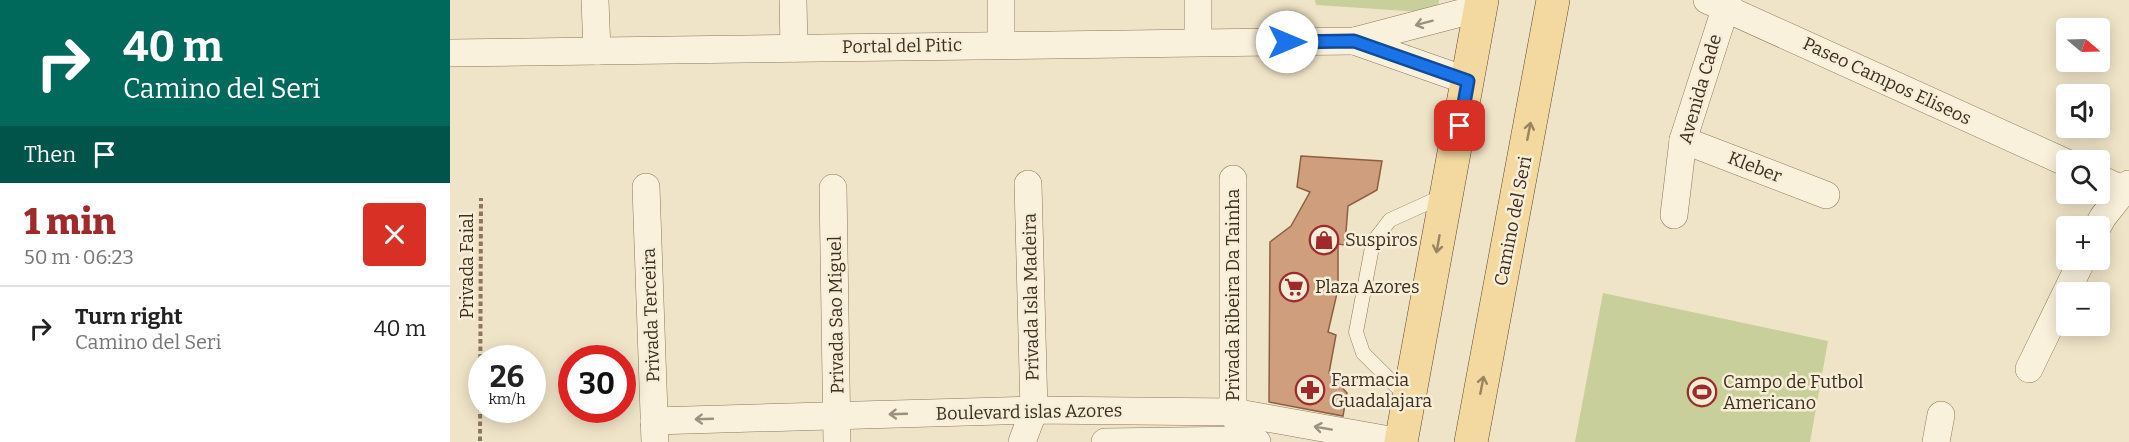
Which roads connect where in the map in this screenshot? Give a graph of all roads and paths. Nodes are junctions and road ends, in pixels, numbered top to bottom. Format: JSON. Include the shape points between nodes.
{"nodes":[{"id":1,"x":595,"y":0,"type":"edge"},
{"id":2,"x":793,"y":0,"type":"edge"},
{"id":3,"x":1001,"y":0,"type":"edge"},
{"id":4,"x":1198,"y":0,"type":"edge"},
{"id":5,"x":1554,"y":0,"type":"edge"},
{"id":6,"x":1720,"y":2,"type":"edge"},
{"id":7,"x":1481,"y":4,"type":"edge"},
{"id":8,"x":1354,"y":41,"type":"junction"},
{"id":9,"x":1198,"y":42,"type":"junction"},
{"id":10,"x":1001,"y":45,"type":"junction"},
{"id":11,"x":794,"y":48,"type":"junction"},
{"id":12,"x":597,"y":51,"type":"junction"},
{"id":13,"x":450,"y":53,"type":"edge"},
{"id":14,"x":1468,"y":81,"type":"junction"},
{"id":15,"x":1683,"y":140,"type":"junction"},
{"id":16,"x":2056,"y":159,"type":"edge"},
{"id":17,"x":1233,"y":179,"type":"dead end"},
{"id":18,"x":2110,"y":182,"type":"edge"},
{"id":19,"x":1029,"y":184,"type":"dead end"},
{"id":20,"x":646,"y":187,"type":"dead end"},
{"id":21,"x":833,"y":188,"type":"dead end"},
{"id":22,"x":2128,"y":189,"type":"edge"},
{"id":23,"x":1447,"y":194,"type":"junction"},
{"id":24,"x":1826,"y":195,"type":"dead end"},
{"id":25,"x":481,"y":198,"type":"dead end"},
{"id":26,"x":1674,"y":215,"type":"dead end"},
{"id":27,"x":2104,"y":216,"type":"edge"},
{"id":28,"x":2077,"y":270,"type":"edge"},
{"id":29,"x":2029,"y":369,"type":"dead end"},
{"id":30,"x":1410,"y":400,"type":"junction"},
{"id":31,"x":1034,"y":410,"type":"junction"},
{"id":32,"x":1233,"y":412,"type":"junction"},
{"id":33,"x":1941,"y":415,"type":"dead end"},
{"id":34,"x":837,"y":429,"type":"edge"},
{"id":35,"x":655,"y":431,"type":"edge"},
{"id":36,"x":480,"y":441,"type":"edge"},
{"id":37,"x":1249,"y":441,"type":"edge"},
{"id":38,"x":1022,"y":442,"type":"edge"},
{"id":39,"x":1105,"y":442,"type":"edge"},
{"id":40,"x":1401,"y":442,"type":"edge"},
{"id":41,"x":1471,"y":442,"type":"edge"},
{"id":42,"x":1936,"y":442,"type":"edge"}],
"edges":[{"from":1,"to":12,"type":"street"},
{"from":2,"to":11,"type":"street"},
{"from":3,"to":10,"type":"street"},
{"from":4,"to":9,"type":"street"},
{"from":41,"to":5,"type":"main road","name":"Camino del Seri","one_way":true},
{"from":6,"to":15,"type":"street","name":"Avenida Cade"},
{"from":6,"to":16,"type":"street","name":"Paseo Campos Eliseos"},
{"from":7,"to":8,"type":"street","name":"Portal del Pitic","one_way":true},
{"from":7,"to":14,"type":"main road"},
{"from":8,"to":9,"type":"street","name":"Portal del Pitic"},
{"from":8,"to":14,"type":"street","name":"Portal del Pitic"},
{"from":9,"to":10,"type":"street","name":"Portal del Pitic"},
{"from":10,"to":11,"type":"street","name":"Portal del Pitic"},
{"from":11,"to":12,"type":"street","name":"Portal del Pitic"},
{"from":12,"to":13,"type":"street","name":"Portal del Pitic"},
{"from":14,"to":23,"type":"main road"},
{"from":15,"to":24,"type":"street","name":"Kleber"},
{"from":15,"to":26,"type":"street","name":"Avenida Cade"},
{"from":17,"to":32,"type":"street","name":"Privada Ribeira Da Tainha"},
{"from":18,"to":22,"type":"street"},
{"from":19,"to":31,"type":"street","name":"Privada Isla Madeira"},
{"from":20,"to":35,"type":"street","name":"Privada Terceira"},
{"from":21,"to":34,"type":"street","name":"Privada Sao Miguel"},
{"from":22,"to":27,"type":"street"},
{"from":23,"to":30,"type":"main road","one_way":true},
{"from":23,"to":30,"type":"lane","via":[[1390,220],[1373,242],[1356,332],[1363,353]]},
{"from":25,"to":36,"type":"path","name":"Privada Faial"},
{"from":28,"to":29,"type":"street"},
{"from":30,"to":40,"type":"main road"},
{"from":31,"to":32,"type":"street","name":"Boulevard islas Azores"},
{"from":31,"to":34,"type":"street","name":"Boulevard islas Azores","one_way":true},
{"from":31,"to":38,"type":"street"},
{"from":32,"to":37,"type":"street"},
{"from":40,"to":32,"type":"street","name":"Boulevard islas Azores","one_way":true},
{"from":33,"to":42,"type":"street"},
{"from":34,"to":35,"type":"street","name":"Boulevard islas Azores","one_way":true},
{"from":37,"to":39,"type":"street","name":"Boulevard islas Azores"}]}
